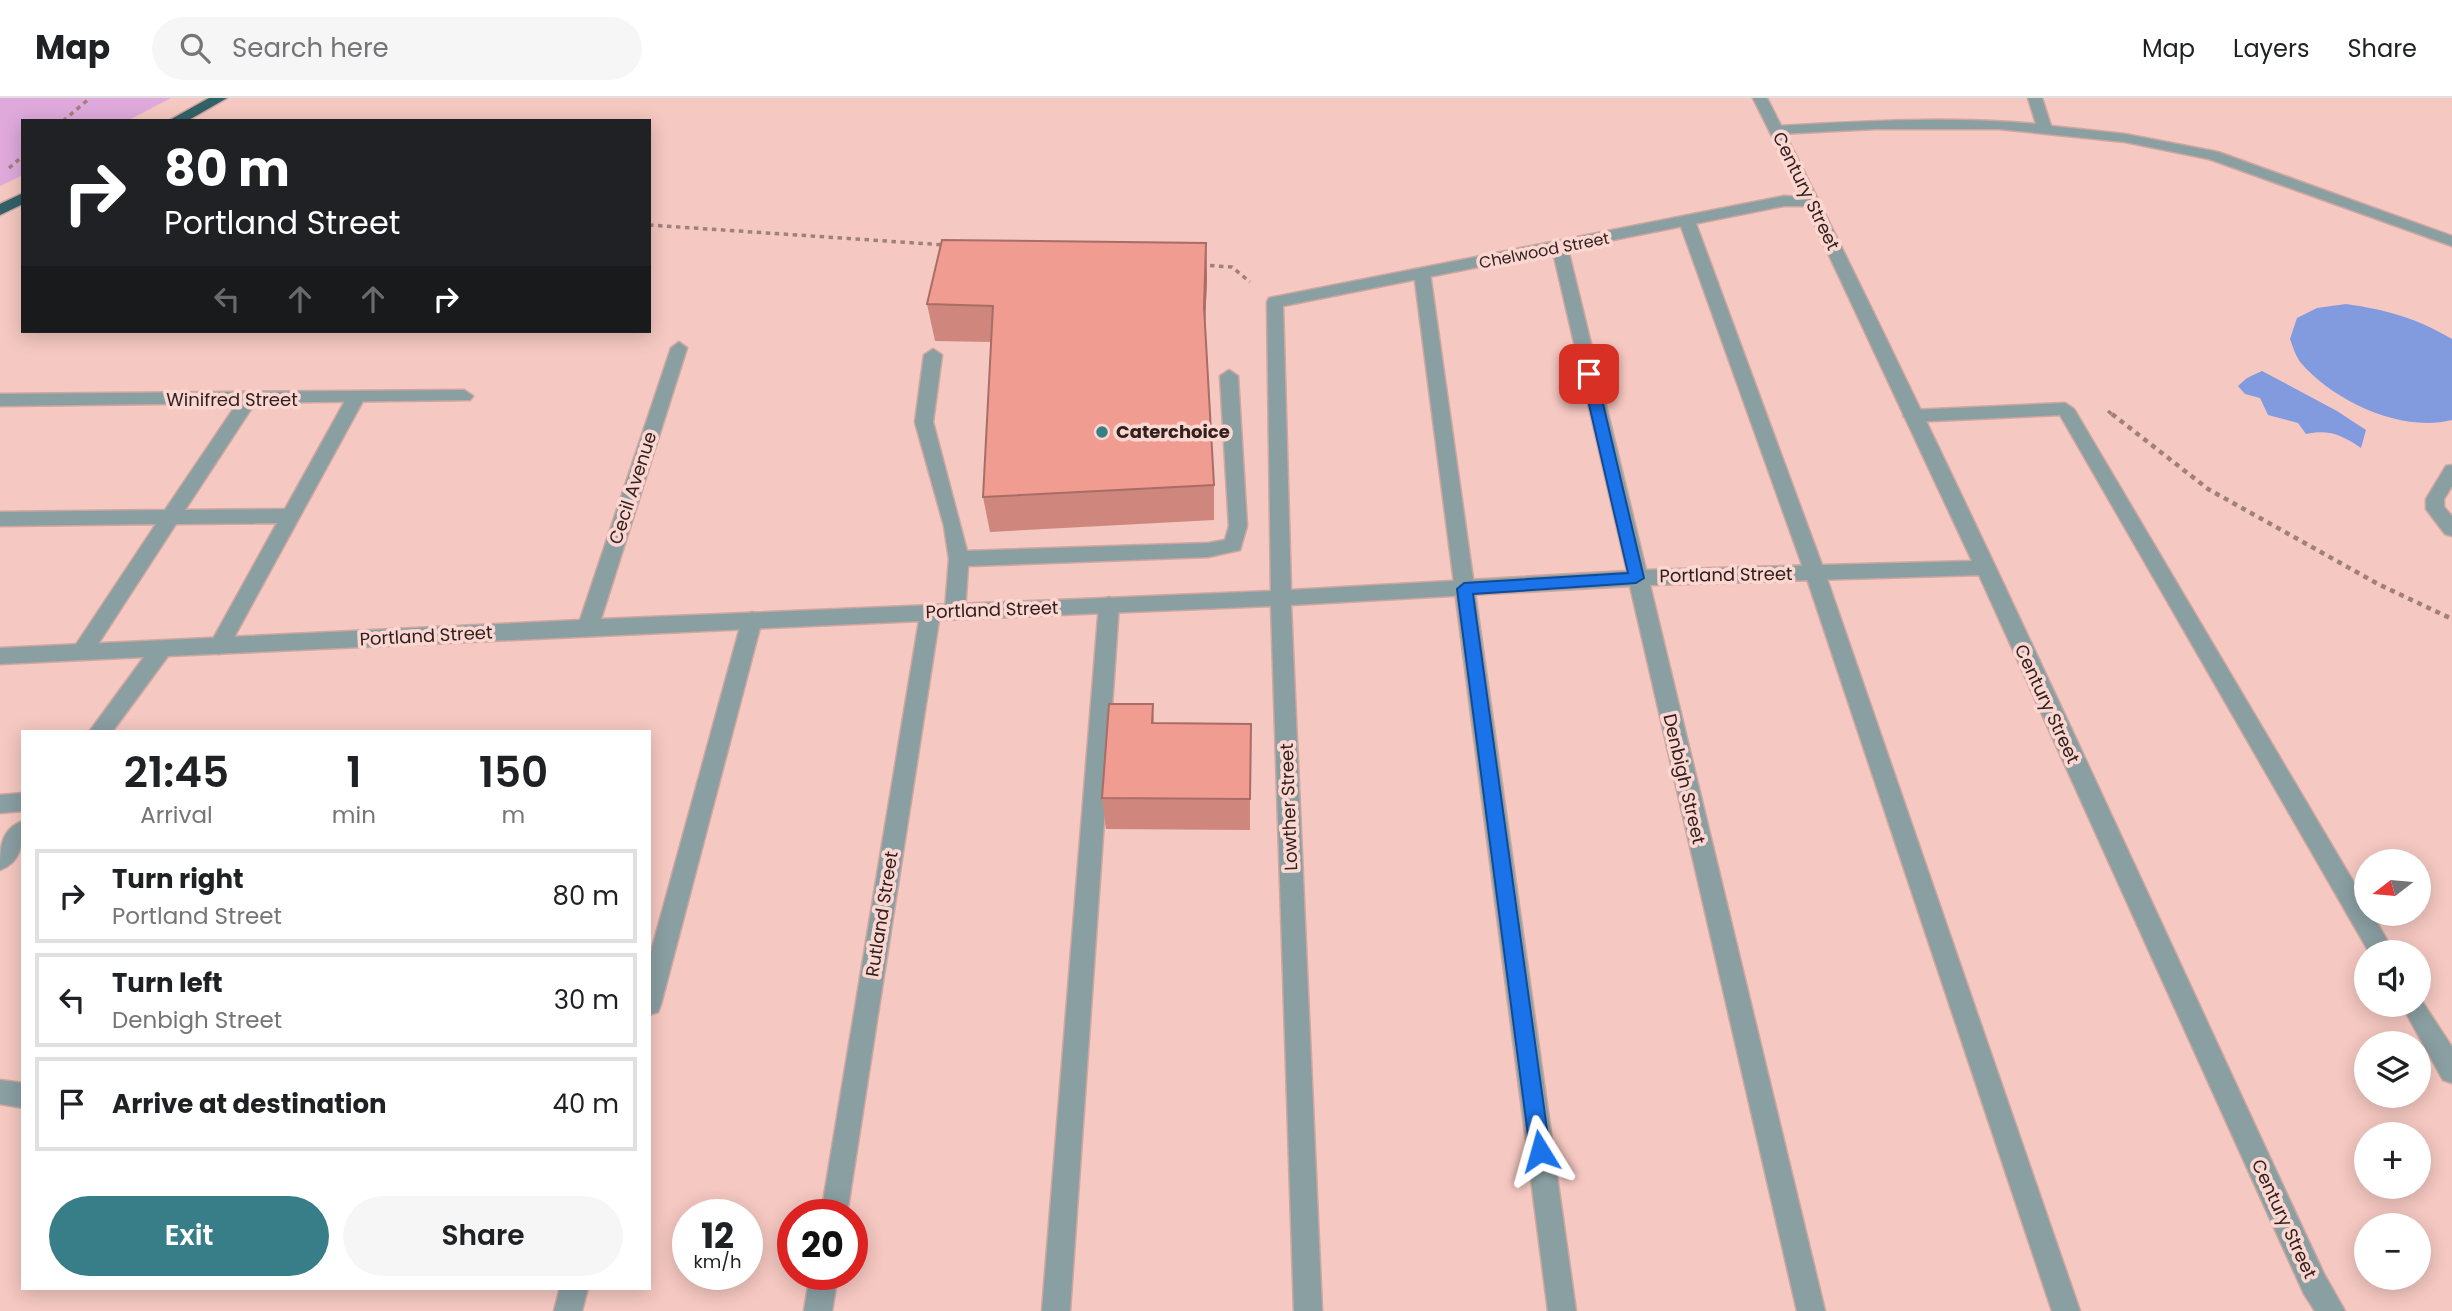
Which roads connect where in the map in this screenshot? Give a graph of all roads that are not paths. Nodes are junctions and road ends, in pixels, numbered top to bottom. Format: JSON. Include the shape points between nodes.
{"nodes":[{"id":1,"x":220,"y":98,"type":"edge"},
{"id":2,"x":1760,"y":98,"type":"edge"},
{"id":3,"x":2035,"y":98,"type":"edge"},
{"id":4,"x":179,"y":119,"type":"edge"},
{"id":5,"x":1777,"y":130,"type":"junction"},
{"id":6,"x":2045,"y":130,"type":"junction"},
{"id":7,"x":21,"y":199,"type":"edge"},
{"id":8,"x":1812,"y":202,"type":"junction"},
{"id":9,"x":0,"y":210,"type":"edge"},
{"id":10,"x":2380,"y":215,"type":"junction"},
{"id":11,"x":1687,"y":221,"type":"junction"},
{"id":12,"x":2452,"y":226,"type":"edge"},
{"id":13,"x":2452,"y":241,"type":"edge"},
{"id":14,"x":1560,"y":247,"type":"junction"},
{"id":15,"x":1422,"y":273,"type":"junction"},
{"id":16,"x":1275,"y":302,"type":"joint"},
{"id":17,"x":679,"y":348,"type":"dead end"},
{"id":18,"x":933,"y":355,"type":"dead end"},
{"id":19,"x":1230,"y":376,"type":"dead end"},
{"id":20,"x":464,"y":396,"type":"dead end"},
{"id":21,"x":355,"y":399,"type":"junction"},
{"id":22,"x":0,"y":400,"type":"edge"},
{"id":23,"x":248,"y":400,"type":"junction"},
{"id":24,"x":1912,"y":416,"type":"junction"},
{"id":25,"x":2452,"y":471,"type":"edge"},
{"id":26,"x":290,"y":516,"type":"junction"},
{"id":27,"x":172,"y":517,"type":"junction"},
{"id":28,"x":0,"y":519,"type":"edge"},
{"id":29,"x":2452,"y":529,"type":"edge"},
{"id":30,"x":959,"y":559,"type":"junction"},
{"id":31,"x":1985,"y":568,"type":"junction"},
{"id":32,"x":1815,"y":573,"type":"junction"},
{"id":33,"x":1636,"y":578,"type":"junction"},
{"id":34,"x":1464,"y":589,"type":"junction"},
{"id":35,"x":1281,"y":597,"type":"junction"},
{"id":36,"x":1109,"y":605,"type":"junction"},
{"id":37,"x":955,"y":611,"type":"junction"},
{"id":38,"x":930,"y":613,"type":"junction"},
{"id":39,"x":752,"y":620,"type":"junction"},
{"id":40,"x":588,"y":628,"type":"junction"},
{"id":41,"x":219,"y":646,"type":"junction"},
{"id":42,"x":162,"y":649,"type":"junction"},
{"id":43,"x":82,"y":652,"type":"junction"},
{"id":44,"x":0,"y":656,"type":"edge"},
{"id":45,"x":101,"y":730,"type":"edge"},
{"id":46,"x":21,"y":802,"type":"edge"},
{"id":47,"x":0,"y":804,"type":"edge"},
{"id":48,"x":21,"y":834,"type":"edge"},
{"id":49,"x":0,"y":860,"type":"edge"},
{"id":50,"x":2375,"y":940,"type":"edge"},
{"id":51,"x":651,"y":997,"type":"edge"},
{"id":52,"x":2420,"y":1017,"type":"edge"},
{"id":53,"x":2452,"y":1072,"type":"edge"},
{"id":54,"x":0,"y":1092,"type":"edge"},
{"id":55,"x":21,"y":1096,"type":"edge"},
{"id":56,"x":836,"y":1199,"type":"edge"},
{"id":57,"x":573,"y":1290,"type":"edge"},
{"id":58,"x":821,"y":1290,"type":"edge"},
{"id":59,"x":568,"y":1311,"type":"edge"},
{"id":60,"x":818,"y":1311,"type":"edge"},
{"id":61,"x":1056,"y":1311,"type":"edge"},
{"id":62,"x":1308,"y":1311,"type":"edge"},
{"id":63,"x":1562,"y":1311,"type":"edge"},
{"id":64,"x":1811,"y":1311,"type":"edge"},
{"id":65,"x":2066,"y":1311,"type":"edge"},
{"id":66,"x":2331,"y":1311,"type":"edge"}],
"edges":[{"from":1,"to":4,"type":"highway"},
{"from":2,"to":5,"type":"street","name":"Century Street"},
{"from":3,"to":6,"type":"street"},
{"from":5,"to":6,"type":"street","via":[[1875,125],[1999,125]]},
{"from":5,"to":8,"type":"street","name":"Century Street"},
{"from":6,"to":10,"type":"street","via":[[2125,138],[2213,155]]},
{"from":7,"to":9,"type":"highway"},
{"from":8,"to":11,"type":"street","name":"Chelwood Street","via":[[1784,201]]},
{"from":8,"to":24,"type":"street","name":"Century Street"},
{"from":10,"to":12,"type":"street"},
{"from":10,"to":13,"type":"street"},
{"from":11,"to":14,"type":"street","name":"Chelwood Street"},
{"from":11,"to":32,"type":"street"},
{"from":14,"to":15,"type":"street","name":"Chelwood Street"},
{"from":14,"to":33,"type":"street","name":"Denbigh Street"},
{"from":15,"to":16,"type":"street","name":"Chelwood Street"},
{"from":15,"to":34,"type":"street"},
{"from":16,"to":35,"type":"street","name":"Lowther Street"},
{"from":17,"to":40,"type":"street","name":"Cecil Avenue"},
{"from":18,"to":30,"type":"street","via":[[924,422]]},
{"from":19,"to":30,"type":"street","via":[[1238,526],[1233,544],[1208,550]]},
{"from":20,"to":21,"type":"street","name":"Winifred Street"},
{"from":21,"to":23,"type":"street","name":"Winifred Street"},
{"from":21,"to":26,"type":"street"},
{"from":22,"to":23,"type":"street","name":"Winifred Street"},
{"from":23,"to":27,"type":"street"},
{"from":24,"to":31,"type":"street","name":"Century Street"},
{"from":24,"to":50,"type":"street","via":[[2066,409]]},
{"from":25,"to":29,"type":"street","via":[[2435,499],[2435,509]]},
{"from":26,"to":27,"type":"street"},
{"from":26,"to":41,"type":"street"},
{"from":27,"to":28,"type":"street"},
{"from":27,"to":43,"type":"street"},
{"from":30,"to":37,"type":"street"},
{"from":31,"to":32,"type":"street","name":"Portland Street"},
{"from":31,"to":66,"type":"street","name":"Century Street","via":[[2314,1284]]},
{"from":32,"to":33,"type":"street","name":"Portland Street"},
{"from":32,"to":65,"type":"street"},
{"from":33,"to":34,"type":"street","name":"Portland Street"},
{"from":33,"to":64,"type":"street","name":"Denbigh Street"},
{"from":34,"to":35,"type":"street","name":"Portland Street"},
{"from":34,"to":63,"type":"street"},
{"from":35,"to":36,"type":"street","name":"Portland Street"},
{"from":35,"to":62,"type":"street","name":"Lowther Street"},
{"from":36,"to":37,"type":"street","name":"Portland Street"},
{"from":36,"to":61,"type":"street"},
{"from":37,"to":38,"type":"street","name":"Portland Street"},
{"from":38,"to":39,"type":"street","name":"Portland Street"},
{"from":38,"to":56,"type":"street","name":"Rutland Street"},
{"from":39,"to":40,"type":"street","name":"Portland Street"},
{"from":39,"to":51,"type":"street"},
{"from":40,"to":41,"type":"street","name":"Portland Street"},
{"from":41,"to":42,"type":"street","name":"Portland Street"},
{"from":42,"to":43,"type":"street","name":"Portland Street"},
{"from":42,"to":45,"type":"street"},
{"from":43,"to":44,"type":"street","name":"Portland Street"},
{"from":46,"to":47,"type":"street"},
{"from":48,"to":49,"type":"street"},
{"from":52,"to":53,"type":"street"},
{"from":54,"to":55,"type":"street"},
{"from":57,"to":59,"type":"street"},
{"from":58,"to":60,"type":"street"}]}
